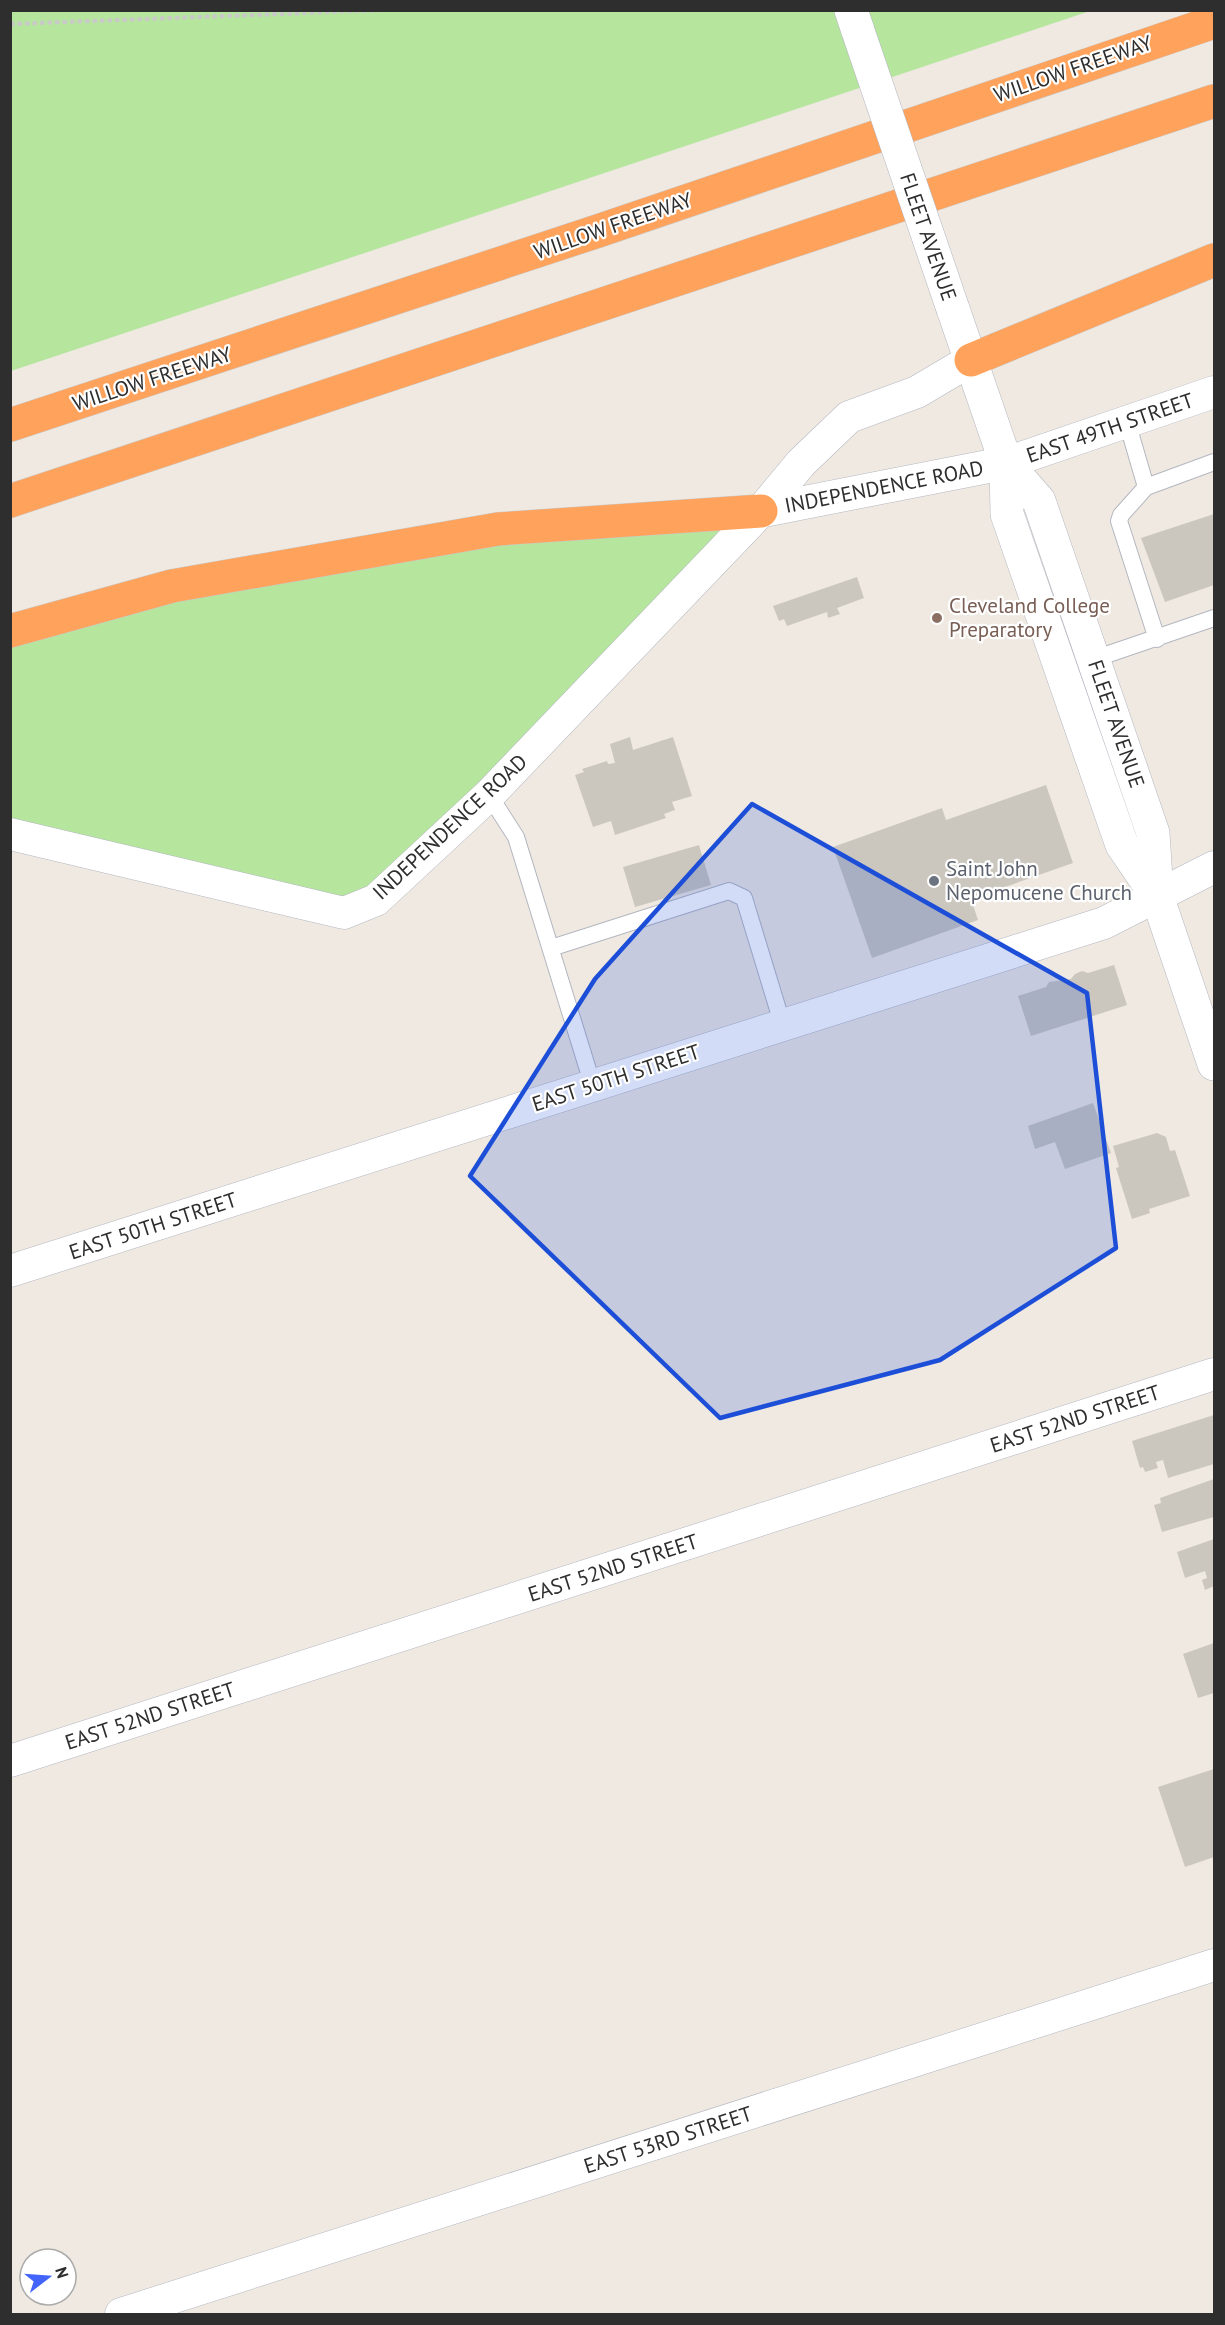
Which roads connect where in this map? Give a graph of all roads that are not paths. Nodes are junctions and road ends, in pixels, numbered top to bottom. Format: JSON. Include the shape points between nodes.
{"nodes":[{"id":1,"x":855,"y":21,"type":"edge"},
{"id":2,"x":1215,"y":22,"type":"edge"},
{"id":3,"x":1215,"y":101,"type":"edge"},
{"id":4,"x":1215,"y":260,"type":"edge"},
{"id":5,"x":971,"y":360,"type":"junction"},
{"id":6,"x":1214,"y":393,"type":"edge"},
{"id":7,"x":1127,"y":422,"type":"junction"},
{"id":8,"x":10,"y":425,"type":"edge"},
{"id":9,"x":1215,"y":462,"type":"edge"},
{"id":10,"x":1006,"y":463,"type":"junction"},
{"id":11,"x":1146,"y":487,"type":"junction"},
{"id":12,"x":10,"y":501,"type":"edge"},
{"id":13,"x":761,"y":511,"type":"junction"},
{"id":14,"x":1215,"y":618,"type":"edge"},
{"id":15,"x":10,"y":631,"type":"edge"},
{"id":16,"x":1157,"y":639,"type":"junction"},
{"id":17,"x":1094,"y":659,"type":"junction"},
{"id":18,"x":489,"y":795,"type":"junction"},
{"id":19,"x":10,"y":834,"type":"edge"},
{"id":20,"x":1215,"y":867,"type":"edge"},
{"id":21,"x":1157,"y":896,"type":"junction"},
{"id":22,"x":551,"y":948,"type":"junction"},
{"id":23,"x":783,"y":1026,"type":"junction"},
{"id":24,"x":1215,"y":1064,"type":"edge"},
{"id":25,"x":593,"y":1086,"type":"junction"},
{"id":26,"x":10,"y":1271,"type":"edge"},
{"id":27,"x":1215,"y":1374,"type":"edge"},
{"id":28,"x":10,"y":1761,"type":"edge"},
{"id":29,"x":1215,"y":1965,"type":"edge"},
{"id":30,"x":122,"y":2314,"type":"edge"}],
"edges":[{"from":1,"to":5,"type":"street","name":"FLEET AVENUE","bridge":true},
{"from":2,"to":8,"type":"highway","name":"WILLOW FREEWAY"},
{"from":3,"to":12,"type":"highway"},
{"from":4,"to":5,"type":"highway"},
{"from":5,"to":10,"type":"street","name":"FLEET AVENUE"},
{"from":5,"to":13,"type":"street","name":"INDEPENDENCE ROAD","via":[[917,392],[849,417],[801,463]]},
{"from":6,"to":7,"type":"street","name":"EAST 49TH STREET"},
{"from":7,"to":10,"type":"street","name":"EAST 49TH STREET"},
{"from":7,"to":11,"type":"lane"},
{"from":9,"to":11,"type":"lane"},
{"from":10,"to":13,"type":"street","name":"INDEPENDENCE ROAD"},
{"from":10,"to":17,"type":"street","name":"FLEET AVENUE","via":[[1039,501]]},
{"from":10,"to":21,"type":"street","name":"FLEET AVENUE","via":[[1010,525],[1122,844]]},
{"from":11,"to":16,"type":"lane","via":[[1119,521]]},
{"from":13,"to":15,"type":"highway","via":[[498,530],[172,586]]},
{"from":13,"to":18,"type":"street","name":"INDEPENDENCE ROAD"},
{"from":14,"to":16,"type":"lane"},
{"from":16,"to":17,"type":"lane"},
{"from":17,"to":21,"type":"street","name":"FLEET AVENUE","via":[[1153,833]]},
{"from":18,"to":19,"type":"street","name":"INDEPENDENCE ROAD","via":[[376,900],[344,913]]},
{"from":18,"to":22,"type":"lane","via":[[516,837]]},
{"from":20,"to":21,"type":"street","name":"EAST 50TH STREET"},
{"from":21,"to":23,"type":"street","name":"EAST 50TH STREET","via":[[1104,923]]},
{"from":21,"to":24,"type":"street","name":"FLEET AVENUE"},
{"from":22,"to":23,"type":"lane","via":[[729,891],[744,898]]},
{"from":22,"to":25,"type":"lane"},
{"from":23,"to":25,"type":"street","name":"EAST 50TH STREET"},
{"from":25,"to":26,"type":"street","name":"EAST 50TH STREET"},
{"from":27,"to":28,"type":"street","name":"EAST 52ND STREET"},
{"from":29,"to":30,"type":"street","name":"EAST 53RD STREET"}]}
